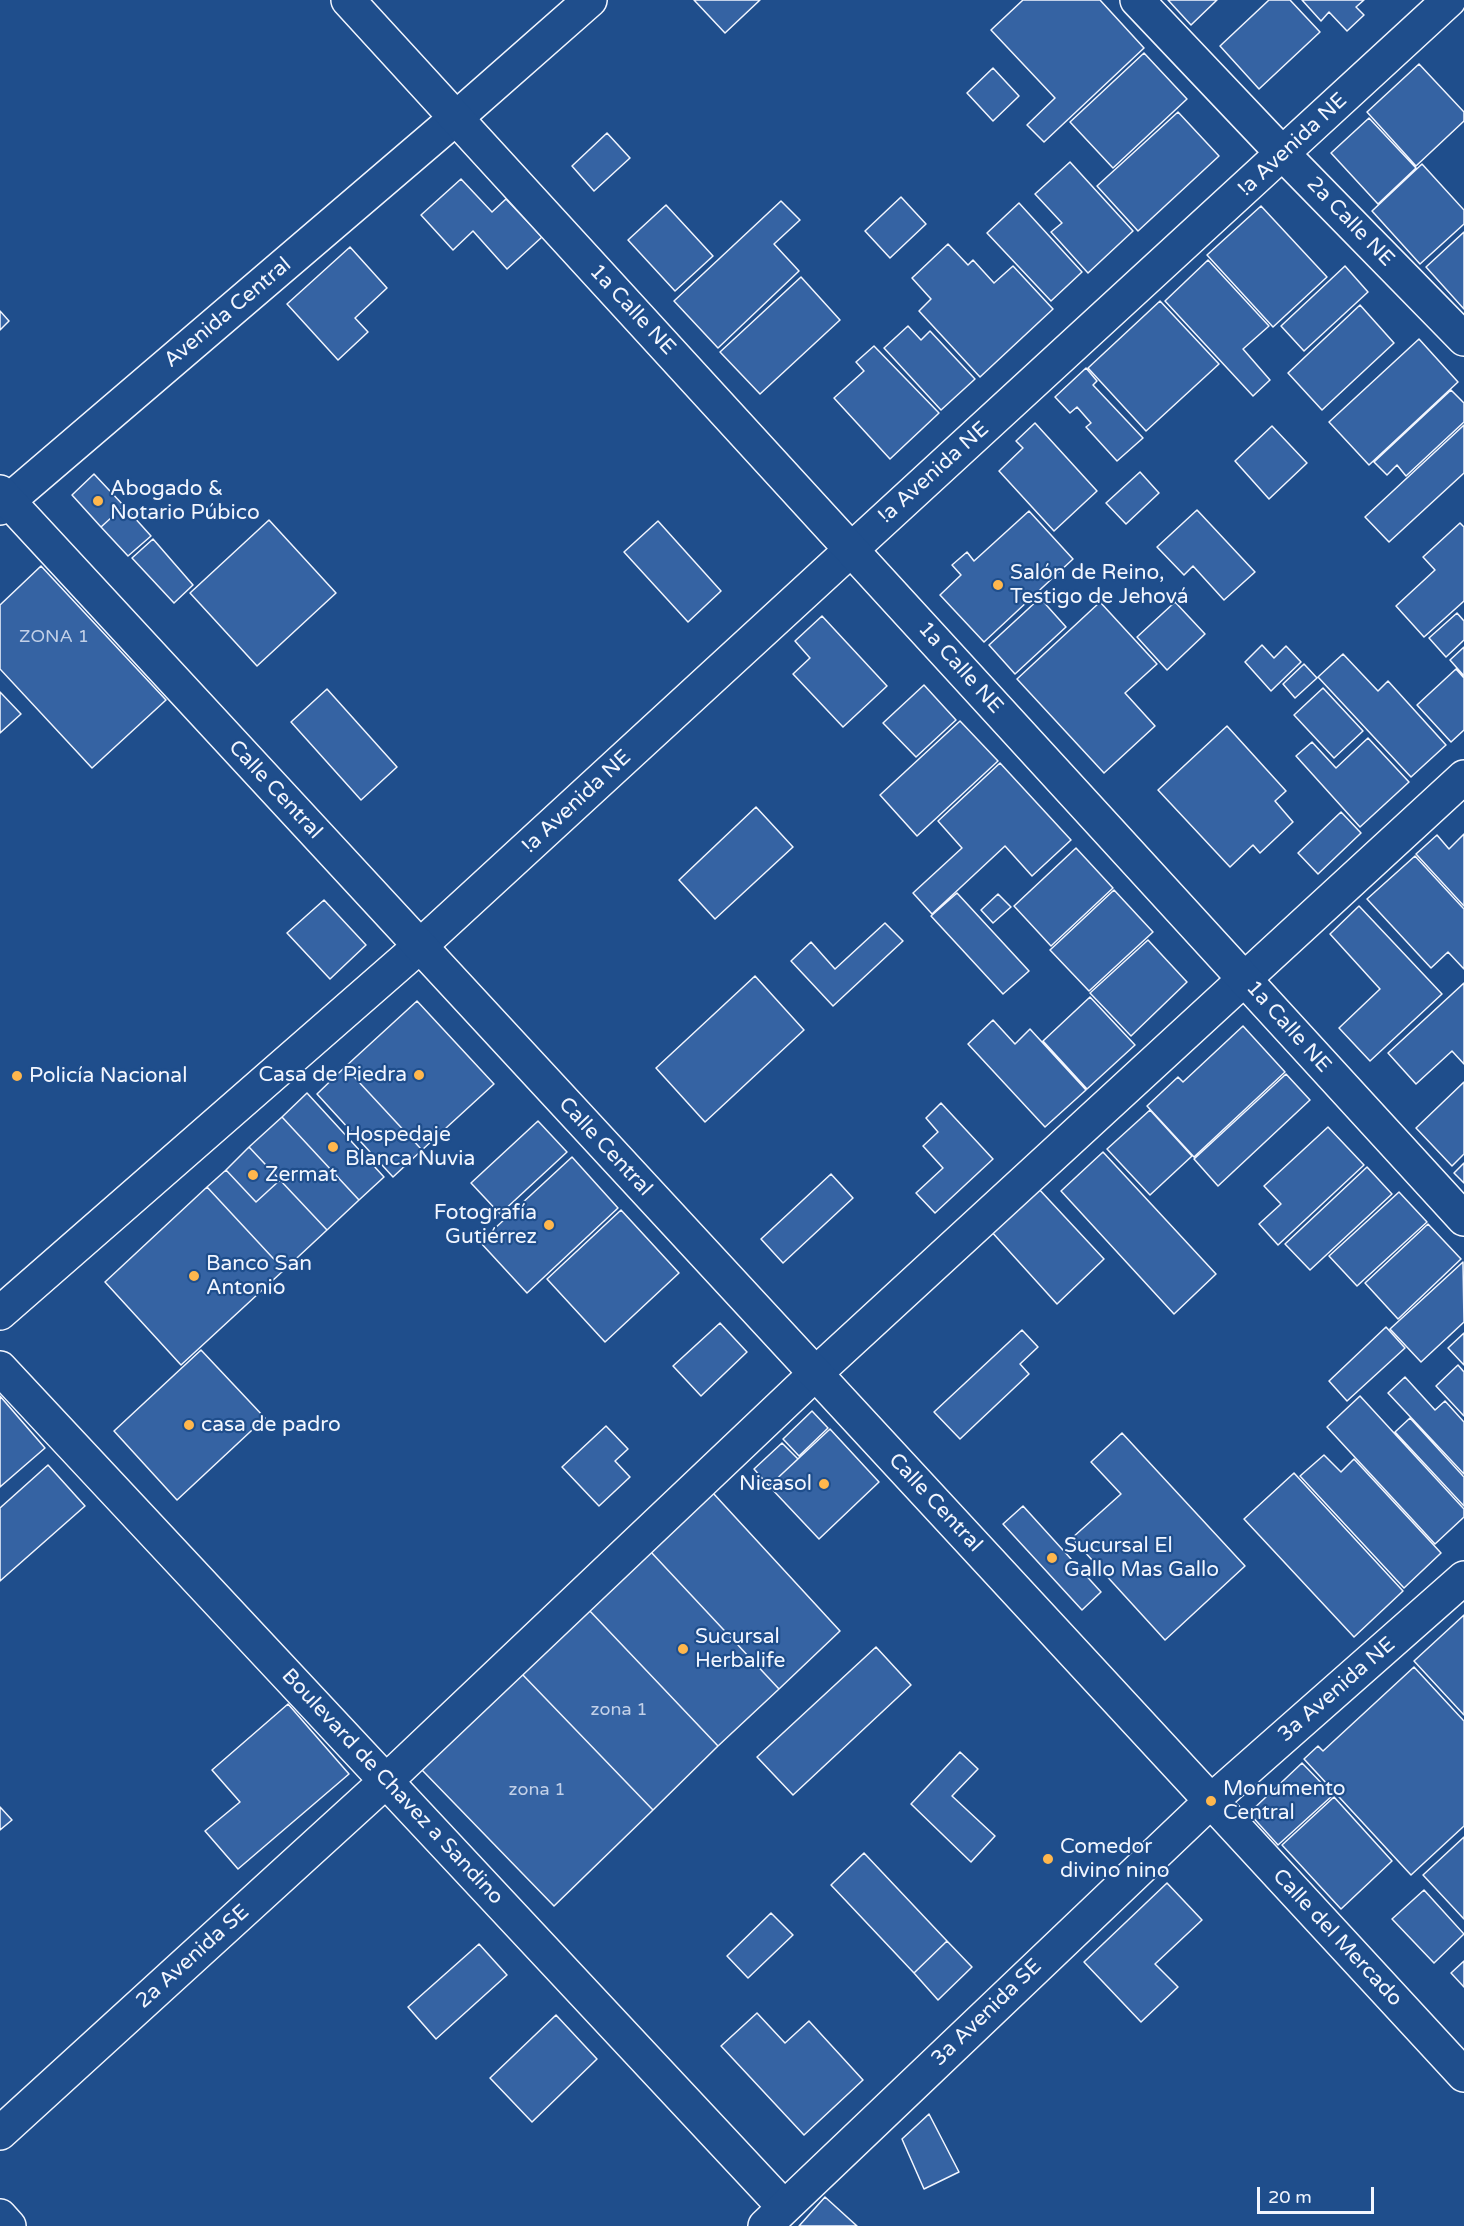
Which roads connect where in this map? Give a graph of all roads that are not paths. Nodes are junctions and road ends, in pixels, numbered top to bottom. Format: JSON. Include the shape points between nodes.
{"nodes":[{"id":1,"x":348,"y":0,"type":"edge"},
{"id":2,"x":590,"y":0,"type":"edge"},
{"id":3,"x":1137,"y":0,"type":"edge"},
{"id":4,"x":1449,"y":0,"type":"edge"},
{"id":5,"x":456,"y":118,"type":"junction"},
{"id":6,"x":1283,"y":154,"type":"junction"},
{"id":7,"x":1464,"y":339,"type":"edge"},
{"id":8,"x":3,"y":500,"type":"edge"},
{"id":9,"x":851,"y":549,"type":"junction"},
{"id":10,"x":1464,"y":777,"type":"edge"},
{"id":11,"x":420,"y":946,"type":"junction"},
{"id":12,"x":1245,"y":980,"type":"junction"},
{"id":13,"x":1464,"y":1220,"type":"edge"},
{"id":14,"x":0,"y":1313,"type":"edge"},
{"id":15,"x":0,"y":1368,"type":"edge"},
{"id":16,"x":815,"y":1374,"type":"junction"},
{"id":17,"x":1464,"y":1578,"type":"edge"},
{"id":18,"x":386,"y":1781,"type":"junction"},
{"id":19,"x":1210,"y":1801,"type":"junction"},
{"id":20,"x":1464,"y":2075,"type":"edge"},
{"id":21,"x":0,"y":2133,"type":"edge"},
{"id":22,"x":0,"y":2216,"type":"edge"},
{"id":23,"x":774,"y":2216,"type":"edge"},
{"id":24,"x":9,"y":2226,"type":"edge"}],
"edges":[{"from":1,"to":5,"type":"main road","name":"1a Calle NE"},
{"from":2,"to":5,"type":"main road","name":"Avenida Central"},
{"from":3,"to":6,"type":"main road","name":"2a Calle NE"},
{"from":4,"to":6,"type":"main road","name":"!a Avenida NE"},
{"from":5,"to":8,"type":"main road","name":"Avenida Central"},
{"from":5,"to":9,"type":"main road","name":"1a Calle NE"},
{"from":6,"to":7,"type":"main road","name":"2a Calle NE"},
{"from":6,"to":9,"type":"main road","name":"!a Avenida NE"},
{"from":8,"to":11,"type":"main road","name":"Calle Central"},
{"from":9,"to":11,"type":"main road","name":"!a Avenida NE"},
{"from":9,"to":12,"type":"main road","name":"1a Calle NE"},
{"from":10,"to":12,"type":"main road","name":"2a Avenida SE"},
{"from":11,"to":14,"type":"main road","name":"!a Avenida NE"},
{"from":11,"to":16,"type":"main road","name":"Calle Central"},
{"from":12,"to":13,"type":"main road","name":"1a Calle NE"},
{"from":12,"to":16,"type":"main road","name":"2a Avenida SE"},
{"from":15,"to":18,"type":"main road","name":"Boulevard de Chavez a Sandino"},
{"from":16,"to":18,"type":"main road","name":"2a Avenida SE"},
{"from":16,"to":19,"type":"main road","name":"Calle Central"},
{"from":17,"to":19,"type":"main road","name":"3a Avenida NE"},
{"from":18,"to":21,"type":"main road","name":"2a Avenida SE"},
{"from":18,"to":23,"type":"main road","name":"Boulevard de Chavez a Sandino"},
{"from":19,"to":20,"type":"main road","name":"Calle del Mercado"},
{"from":19,"to":23,"type":"main road","name":"3a Avenida SE"},
{"from":22,"to":24,"type":"main road"}]}
